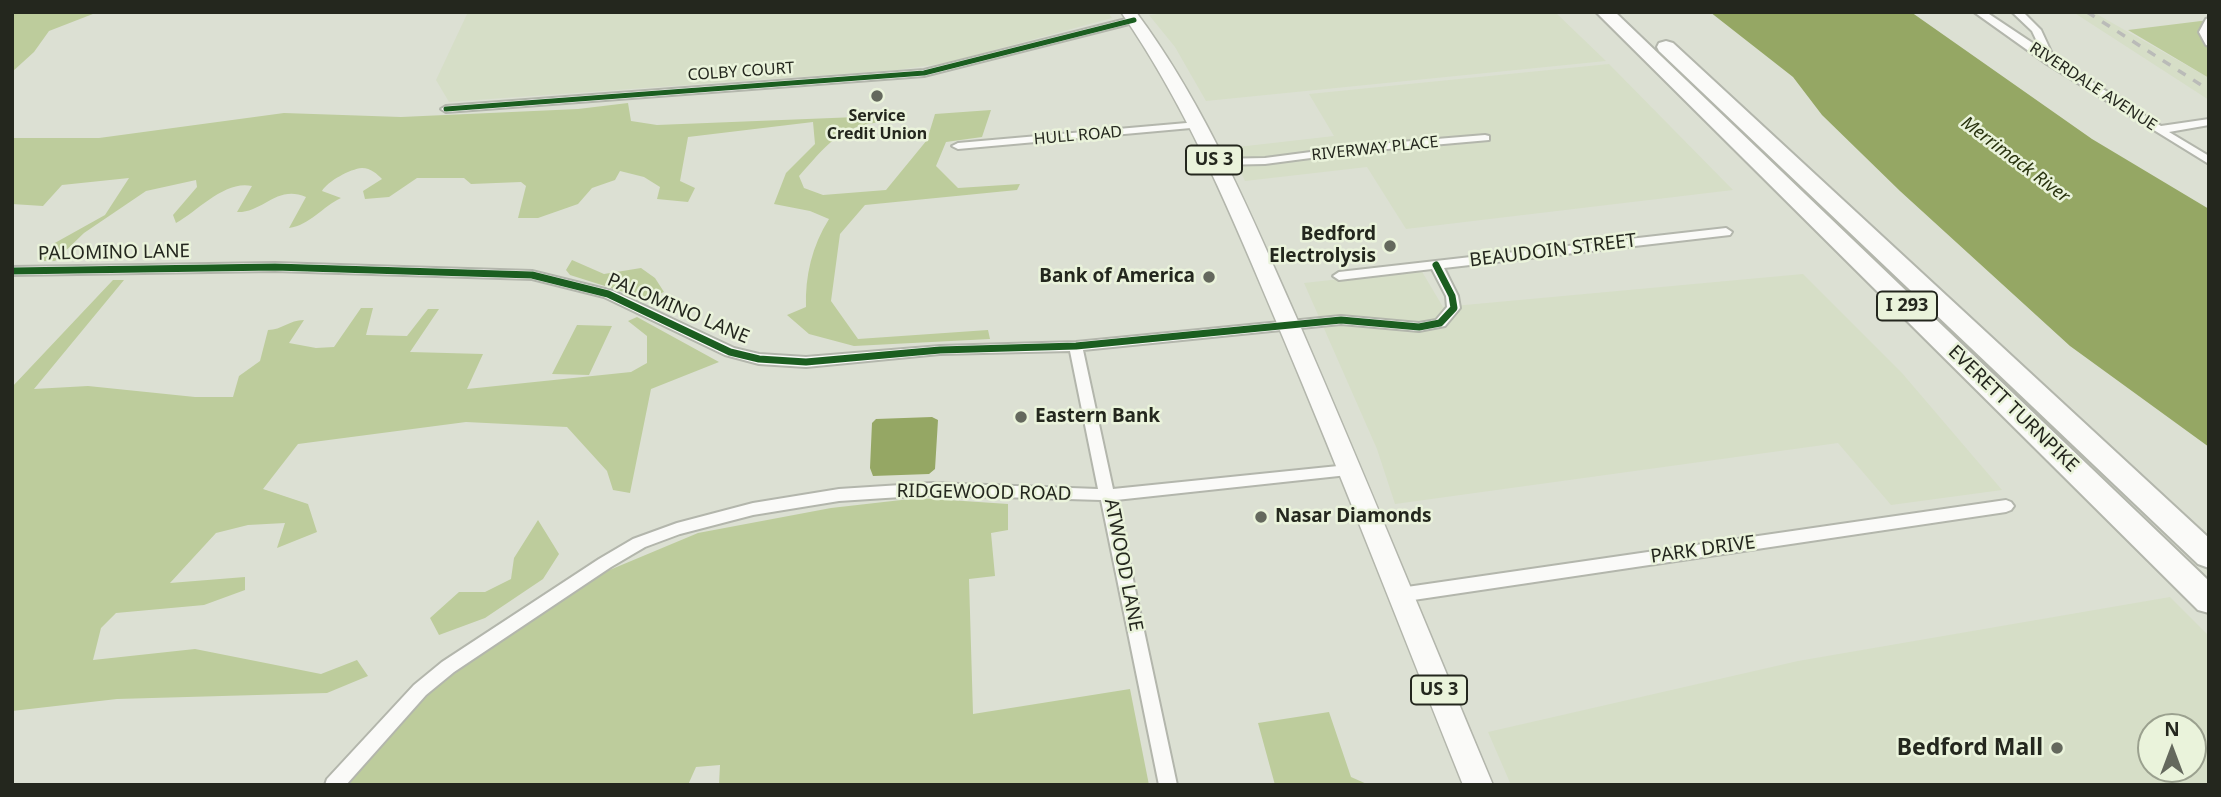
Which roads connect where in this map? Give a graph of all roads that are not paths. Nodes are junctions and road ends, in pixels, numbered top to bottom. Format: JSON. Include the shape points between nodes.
{"nodes":[{"id":1,"x":1605,"y":12,"type":"edge"},
{"id":2,"x":1629,"y":12,"type":"edge"},
{"id":3,"x":1979,"y":12,"type":"edge"},
{"id":4,"x":2017,"y":12,"type":"edge"},
{"id":5,"x":1134,"y":20,"type":"edge"},
{"id":6,"x":2209,"y":21,"type":"edge"},
{"id":7,"x":2209,"y":43,"type":"edge"},
{"id":8,"x":2052,"y":62,"type":"junction"},
{"id":9,"x":446,"y":109,"type":"dead end"},
{"id":10,"x":2209,"y":122,"type":"edge"},
{"id":11,"x":1198,"y":125,"type":"junction"},
{"id":12,"x":2159,"y":130,"type":"junction"},
{"id":13,"x":1485,"y":138,"type":"dead end"},
{"id":14,"x":958,"y":146,"type":"dead end"},
{"id":15,"x":2209,"y":160,"type":"edge"},
{"id":16,"x":1218,"y":167,"type":"junction"},
{"id":17,"x":1726,"y":232,"type":"dead end"},
{"id":18,"x":1436,"y":265,"type":"junction"},
{"id":19,"x":12,"y":271,"type":"edge"},
{"id":20,"x":1339,"y":276,"type":"dead end"},
{"id":21,"x":1289,"y":326,"type":"junction"},
{"id":22,"x":1076,"y":346,"type":"junction"},
{"id":23,"x":1349,"y":470,"type":"junction"},
{"id":24,"x":1109,"y":495,"type":"junction"},
{"id":25,"x":2006,"y":506,"type":"dead end"},
{"id":26,"x":2209,"y":556,"type":"edge"},
{"id":27,"x":1400,"y":595,"type":"junction"},
{"id":28,"x":2209,"y":601,"type":"edge"},
{"id":29,"x":334,"y":785,"type":"edge"},
{"id":30,"x":1168,"y":785,"type":"edge"},
{"id":31,"x":1478,"y":785,"type":"edge"}],
"edges":[{"from":1,"to":28,"type":"highway","name":"EVERETT TURNPIKE","number":"I 293"},
{"from":2,"to":26,"type":"highway","name":"EVERETT TURNPIKE","number":"I 293"},
{"from":3,"to":8,"type":"street","name":"RIVERDALE AVENUE"},
{"from":4,"to":8,"type":"street","via":[[2036,30]]},
{"from":5,"to":9,"type":"street","name":"COLBY COURT","via":[[978,63],[924,73]]},
{"from":5,"to":11,"type":"main road","number":"US 3","via":[[1157,51]]},
{"from":6,"to":7,"type":"street","via":[[2204,32]]},
{"from":8,"to":12,"type":"street","name":"RIVERDALE AVENUE"},
{"from":10,"to":12,"type":"street"},
{"from":11,"to":14,"type":"street","name":"HULL ROAD"},
{"from":11,"to":16,"type":"main road","number":"US 3"},
{"from":12,"to":15,"type":"street","name":"RIVERDALE AVENUE"},
{"from":13,"to":16,"type":"street","name":"RIVERWAY PLACE"},
{"from":16,"to":21,"type":"main road","number":"US 3"},
{"from":17,"to":18,"type":"street","name":"BEAUDOIN STREET"},
{"from":18,"to":20,"type":"street","name":"BEAUDOIN STREET"},
{"from":18,"to":21,"type":"street","name":"PALOMINO LANE","via":[[1454,306],[1440,323],[1410,327],[1348,320]]},
{"from":19,"to":22,"type":"street","name":"PALOMINO LANE","via":[[275,267],[532,275],[608,294],[730,352],[774,361]]},
{"from":21,"to":22,"type":"street","name":"PALOMINO LANE"},
{"from":21,"to":23,"type":"main road","number":"US 3"},
{"from":22,"to":24,"type":"street","name":"ATWOOD LANE"},
{"from":23,"to":24,"type":"street","name":"RIDGEWOOD ROAD"},
{"from":23,"to":27,"type":"main road","number":"US 3"},
{"from":24,"to":29,"type":"street","name":"RIDGEWOOD ROAD","via":[[945,489],[880,492],[753,509],[639,543],[448,667],[420,690]]},
{"from":24,"to":30,"type":"street","name":"ATWOOD LANE"},
{"from":25,"to":27,"type":"street","name":"PARK DRIVE"},
{"from":27,"to":31,"type":"main road","number":"US 3"}]}
